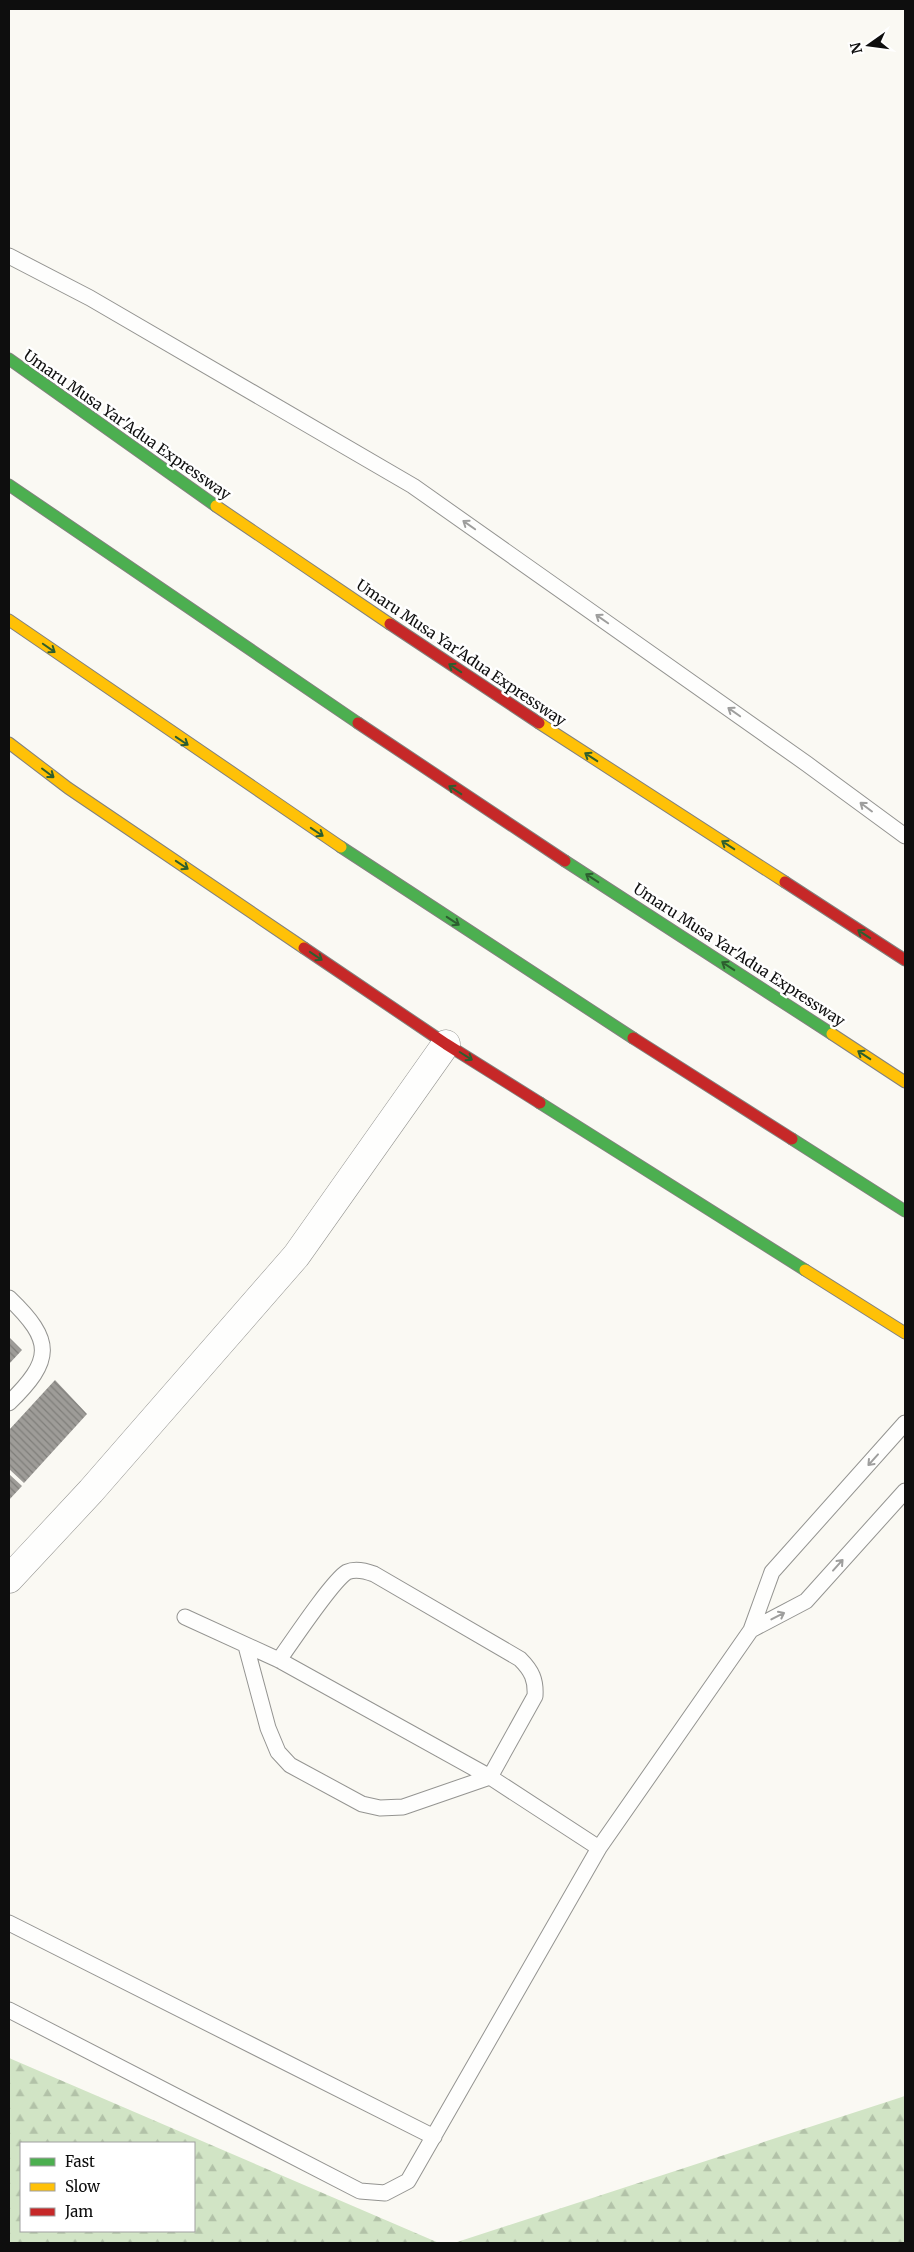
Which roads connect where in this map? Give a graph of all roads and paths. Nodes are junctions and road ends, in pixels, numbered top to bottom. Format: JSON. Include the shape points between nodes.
{"nodes":[{"id":1,"x":9,"y":256,"type":"edge"},
{"id":2,"x":9,"y":359,"type":"edge"},
{"id":3,"x":9,"y":485,"type":"edge"},
{"id":4,"x":9,"y":620,"type":"edge"},
{"id":5,"x":9,"y":743,"type":"edge"},
{"id":6,"x":905,"y":836,"type":"edge"},
{"id":7,"x":905,"y":960,"type":"edge"},
{"id":8,"x":446,"y":1044,"type":"junction"},
{"id":9,"x":905,"y":1082,"type":"edge"},
{"id":10,"x":905,"y":1212,"type":"edge"},
{"id":11,"x":9,"y":1298,"type":"edge"},
{"id":12,"x":905,"y":1333,"type":"edge"},
{"id":13,"x":9,"y":1403,"type":"edge"},
{"id":14,"x":905,"y":1424,"type":"edge"},
{"id":15,"x":905,"y":1491,"type":"edge"},
{"id":16,"x":9,"y":1579,"type":"edge"},
{"id":17,"x":185,"y":1617,"type":"dead end"},
{"id":18,"x":751,"y":1630,"type":"junction"},
{"id":19,"x":246,"y":1646,"type":"junction"},
{"id":20,"x":279,"y":1660,"type":"junction"},
{"id":21,"x":490,"y":1777,"type":"junction"},
{"id":22,"x":598,"y":1848,"type":"junction"},
{"id":23,"x":9,"y":1923,"type":"edge"},
{"id":24,"x":9,"y":2010,"type":"edge"},
{"id":25,"x":434,"y":2137,"type":"junction"}],
"edges":[{"from":6,"to":1,"type":"lane","one_way":true,"via":[[413,486],[90,298]]},
{"from":7,"to":2,"type":"highway","name":"Umaru Musa Yar'Adua Expressway","one_way":true,"via":[[505,701],[191,489]]},
{"from":9,"to":3,"type":"highway","name":"Umaru Musa Yar'Adua Expressway","one_way":true,"via":[[447,784]]},
{"from":4,"to":10,"type":"highway","one_way":true,"via":[[383,876]]},
{"from":5,"to":8,"type":"highway","one_way":true,"via":[[68,788]]},
{"from":8,"to":12,"type":"highway","one_way":true},
{"from":8,"to":16,"type":"street","via":[[296,1256],[91,1491]]},
{"from":11,"to":13,"type":"lane","via":[[30,1319],[42,1340],[40,1365]]},
{"from":14,"to":18,"type":"lane","one_way":true,"via":[[772,1572]]},
{"from":18,"to":15,"type":"lane","one_way":true,"via":[[806,1602]]},
{"from":17,"to":19,"type":"lane"},
{"from":18,"to":22,"type":"lane"},
{"from":19,"to":20,"type":"lane"},
{"from":19,"to":21,"type":"lane","via":[[268,1728],[278,1752],[290,1765],[362,1804],[380,1808],[403,1807]]},
{"from":20,"to":21,"type":"lane"},
{"from":20,"to":21,"type":"lane","via":[[347,1572],[361,1570],[374,1574],[520,1659],[531,1670],[536,1684],[535,1696]]},
{"from":21,"to":22,"type":"lane"},
{"from":22,"to":25,"type":"lane"},
{"from":23,"to":25,"type":"lane"},
{"from":24,"to":25,"type":"lane","via":[[360,2190],[385,2193],[408,2182]]}]}
